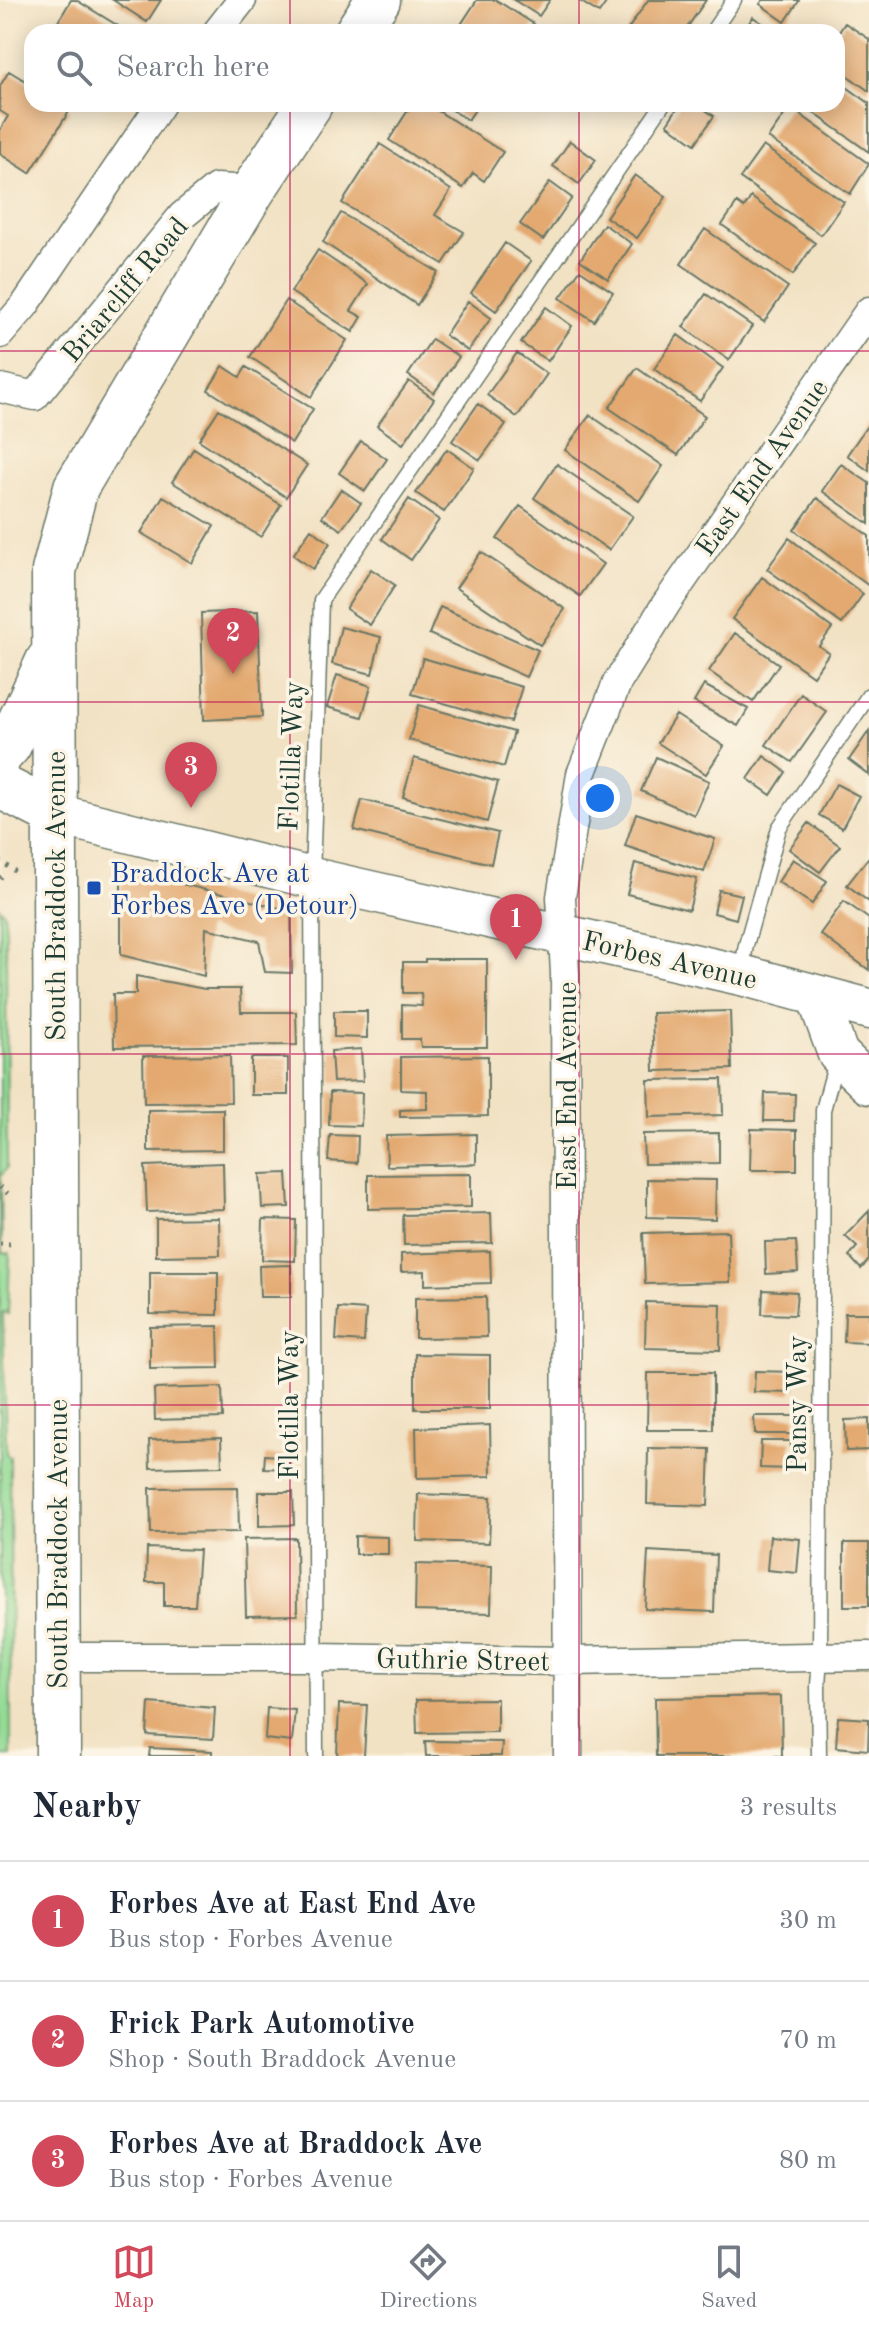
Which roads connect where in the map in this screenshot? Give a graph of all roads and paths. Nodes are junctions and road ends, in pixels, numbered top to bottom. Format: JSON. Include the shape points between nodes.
{"nodes":[{"id":1,"x":242,"y":0,"type":"edge"},
{"id":2,"x":378,"y":0,"type":"edge"},
{"id":3,"x":734,"y":0,"type":"edge"},
{"id":4,"x":223,"y":24,"type":"edge"},
{"id":5,"x":362,"y":24,"type":"edge"},
{"id":6,"x":718,"y":24,"type":"edge"},
{"id":7,"x":156,"y":112,"type":"edge"},
{"id":8,"x":305,"y":112,"type":"edge"},
{"id":9,"x":657,"y":112,"type":"edge"},
{"id":10,"x":253,"y":190,"type":"junction"},
{"id":11,"x":869,"y":311,"type":"edge"},
{"id":12,"x":0,"y":334,"type":"edge"},
{"id":13,"x":0,"y":388,"type":"edge"},
{"id":14,"x":54,"y":648,"type":"junction"},
{"id":15,"x":869,"y":695,"type":"edge"},
{"id":16,"x":0,"y":755,"type":"edge"},
{"id":17,"x":0,"y":786,"type":"edge"},
{"id":18,"x":55,"y":814,"type":"junction"},
{"id":19,"x":0,"y":819,"type":"edge"},
{"id":20,"x":312,"y":878,"type":"junction"},
{"id":21,"x":563,"y":934,"type":"junction"},
{"id":22,"x":741,"y":975,"type":"junction"},
{"id":23,"x":817,"y":996,"type":"junction"},
{"id":24,"x":869,"y":1009,"type":"edge"},
{"id":25,"x":838,"y":1054,"type":"junction"},
{"id":26,"x":869,"y":1084,"type":"edge"},
{"id":27,"x":0,"y":1187,"type":"edge"},
{"id":28,"x":12,"y":1197,"type":"dead end"},
{"id":29,"x":0,"y":1244,"type":"edge"},
{"id":30,"x":12,"y":1244,"type":"dead end"},
{"id":31,"x":820,"y":1656,"type":"junction"},
{"id":32,"x":869,"y":1656,"type":"edge"},
{"id":33,"x":57,"y":1657,"type":"junction"},
{"id":34,"x":315,"y":1657,"type":"junction"},
{"id":35,"x":568,"y":1661,"type":"junction"},
{"id":36,"x":58,"y":1756,"type":"edge"},
{"id":37,"x":316,"y":1756,"type":"edge"},
{"id":38,"x":568,"y":1756,"type":"edge"},
{"id":39,"x":819,"y":1756,"type":"edge"}],
"edges":[{"from":1,"to":4,"type":"street"},
{"from":2,"to":5,"type":"main road"},
{"from":3,"to":6,"type":"lane"},
{"from":7,"to":12,"type":"street"},
{"from":8,"to":10,"type":"main road","name":"South Braddock Avenue"},
{"from":9,"to":20,"type":"lane","name":"Flotilla Way","via":[[321,600]]},
{"from":10,"to":13,"type":"street","name":"Briarcliff Road","via":[[216,188],[182,216],[35,396]]},
{"from":10,"to":14,"type":"main road","name":"South Braddock Avenue","via":[[76,487],[54,571]]},
{"from":11,"to":21,"type":"street","name":"East End Avenue","via":[[617,683],[581,774],[561,897]]},
{"from":14,"to":16,"type":"main road"},
{"from":14,"to":18,"type":"main road","name":"South Braddock Avenue"},
{"from":15,"to":22,"type":"lane","via":[[779,828]]},
{"from":17,"to":18,"type":"main road","name":"Forbes Avenue"},
{"from":18,"to":19,"type":"main road","name":"Forbes Avenue"},
{"from":18,"to":20,"type":"street","name":"Forbes Avenue"},
{"from":18,"to":33,"type":"main road","name":"South Braddock Avenue"},
{"from":20,"to":21,"type":"street","name":"Forbes Avenue"},
{"from":20,"to":34,"type":"lane","name":"Flotilla Way"},
{"from":21,"to":22,"type":"street","name":"Forbes Avenue"},
{"from":21,"to":35,"type":"street","name":"East End Avenue"},
{"from":22,"to":23,"type":"street","name":"Forbes Avenue"},
{"from":23,"to":24,"type":"street","name":"Forbes Avenue"},
{"from":23,"to":25,"type":"street"},
{"from":25,"to":26,"type":"street"},
{"from":25,"to":31,"type":"lane","name":"Pansy Way","via":[[823,1110]]},
{"from":27,"to":28,"type":"path"},
{"from":29,"to":30,"type":"path"},
{"from":31,"to":32,"type":"street","name":"Guthrie Street"},
{"from":31,"to":35,"type":"street","name":"Guthrie Street"},
{"from":31,"to":39,"type":"lane","name":"Pansy Way"},
{"from":33,"to":34,"type":"street","name":"Guthrie Street"},
{"from":33,"to":36,"type":"main road","name":"South Braddock Avenue"},
{"from":34,"to":35,"type":"street","name":"Guthrie Street"},
{"from":34,"to":37,"type":"lane","name":"Flotilla Way"},
{"from":35,"to":38,"type":"street","name":"East End Avenue"}]}
